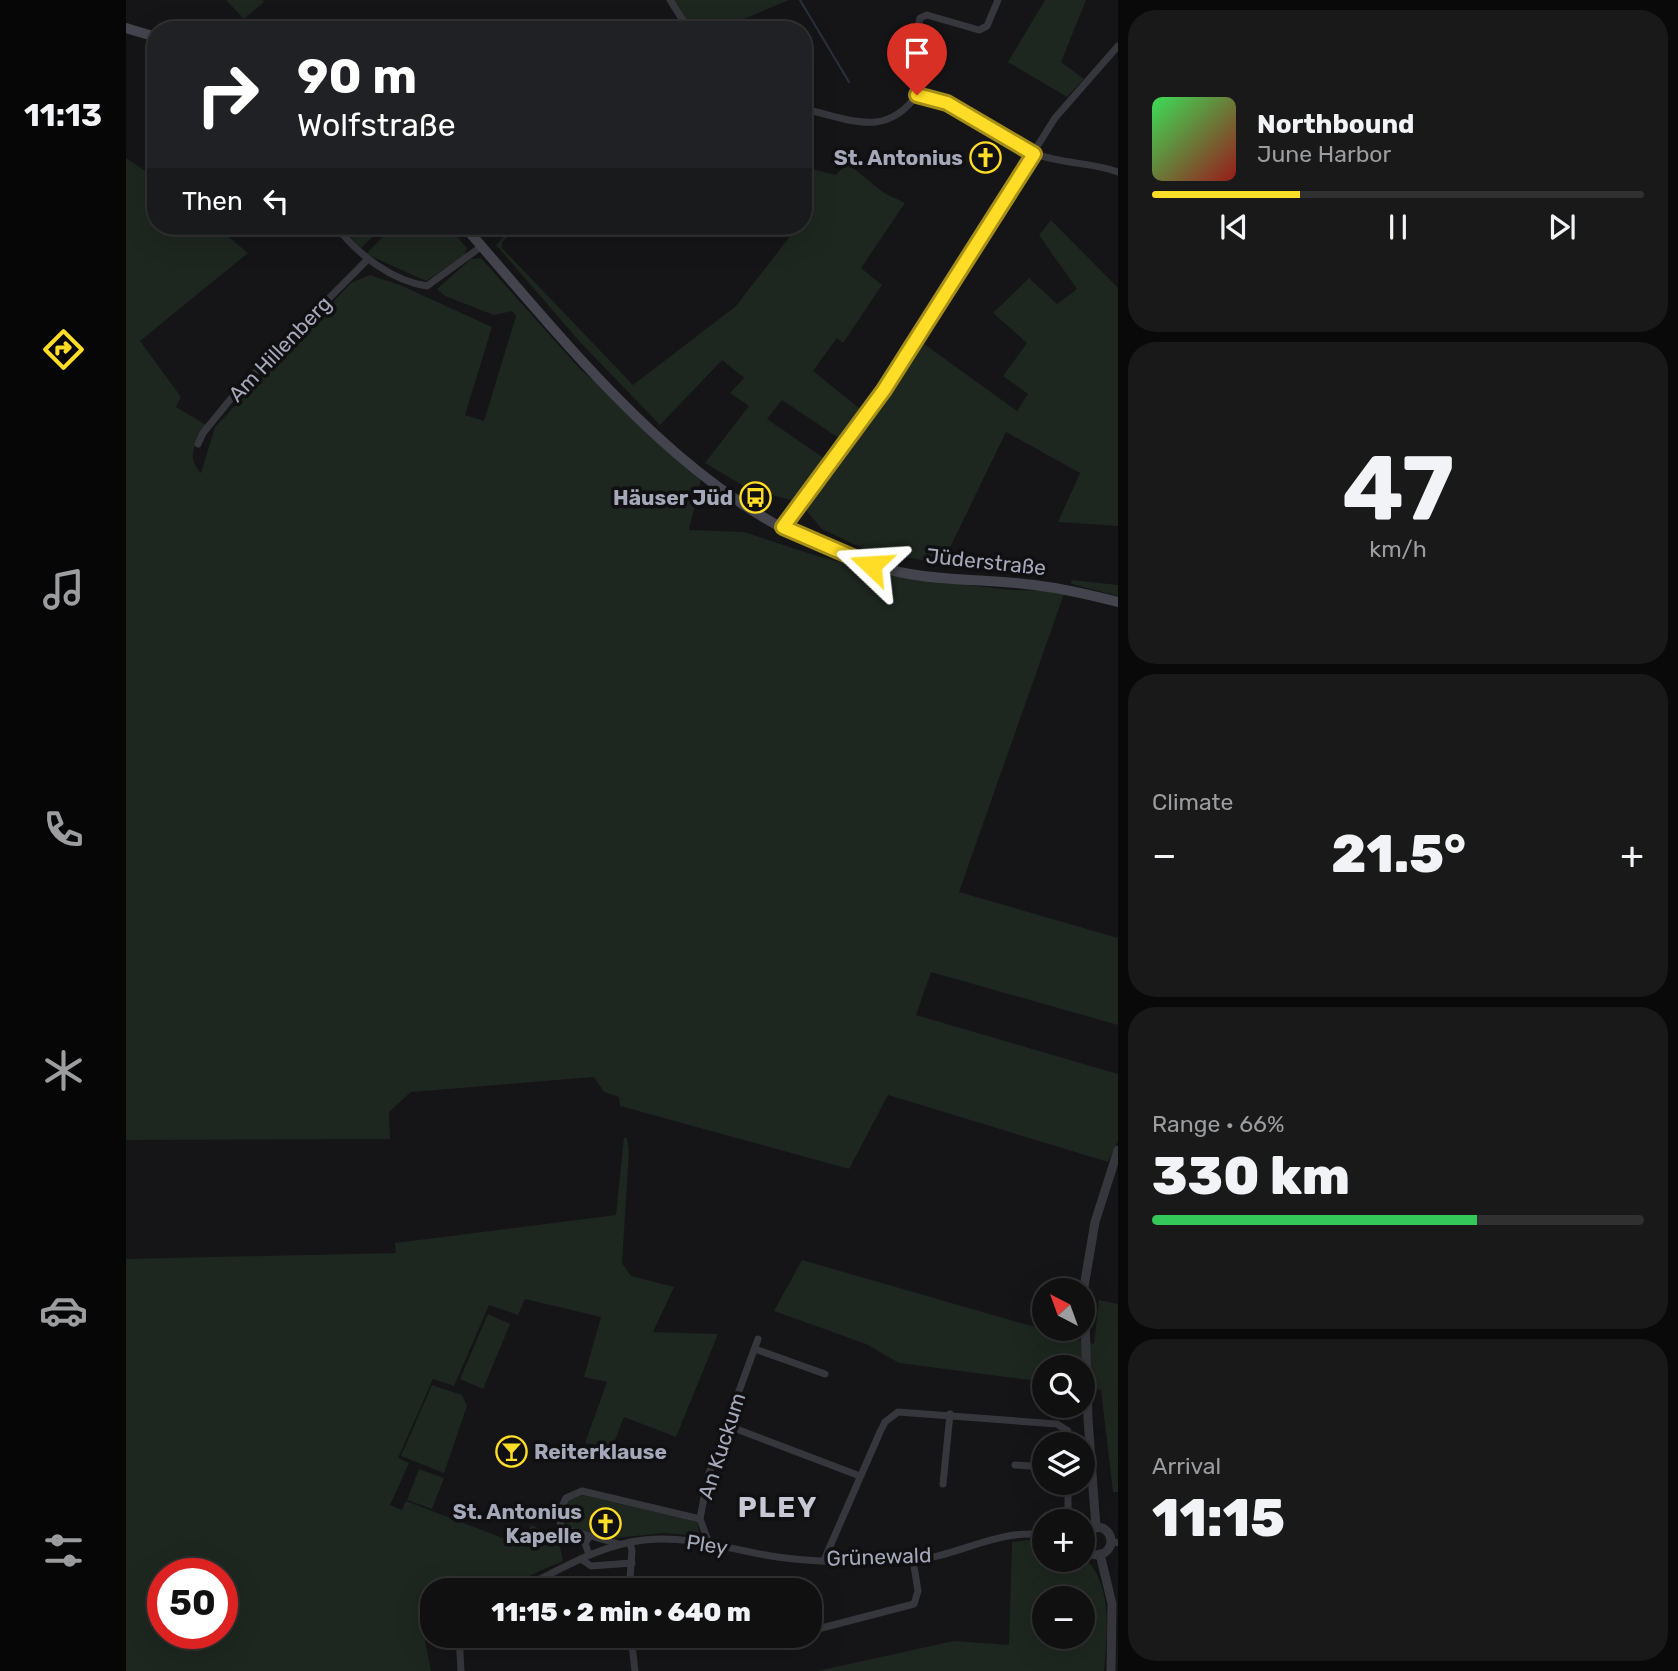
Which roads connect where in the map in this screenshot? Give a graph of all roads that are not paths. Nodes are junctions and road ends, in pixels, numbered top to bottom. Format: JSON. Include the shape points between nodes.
{"nodes":[{"id":1,"x":670,"y":0,"type":"edge"},
{"id":2,"x":998,"y":0,"type":"edge"},
{"id":3,"x":683,"y":21,"type":"edge"},
{"id":4,"x":126,"y":28,"type":"edge"},
{"id":5,"x":147,"y":34,"type":"edge"},
{"id":6,"x":1118,"y":46,"type":"edge"},
{"id":7,"x":917,"y":95,"type":"junction"},
{"id":8,"x":812,"y":111,"type":"edge"},
{"id":9,"x":1034,"y":154,"type":"junction"},
{"id":10,"x":1118,"y":172,"type":"edge"},
{"id":11,"x":345,"y":235,"type":"edge"},
{"id":12,"x":472,"y":235,"type":"edge"},
{"id":13,"x":482,"y":246,"type":"junction"},
{"id":14,"x":368,"y":259,"type":"junction"},
{"id":15,"x":198,"y":444,"type":"dead end"},
{"id":16,"x":783,"y":527,"type":"junction"},
{"id":17,"x":1118,"y":602,"type":"edge"},
{"id":18,"x":1118,"y":1150,"type":"edge"},
{"id":19,"x":758,"y":1339,"type":"dead end"},
{"id":20,"x":755,"y":1349,"type":"junction"},
{"id":21,"x":825,"y":1374,"type":"dead end"},
{"id":22,"x":950,"y":1414,"type":"junction"},
{"id":23,"x":726,"y":1425,"type":"junction"},
{"id":24,"x":1065,"y":1432,"type":"edge"},
{"id":25,"x":1015,"y":1465,"type":"dead end"},
{"id":26,"x":1032,"y":1466,"type":"edge"},
{"id":27,"x":860,"y":1476,"type":"junction"},
{"id":28,"x":943,"y":1484,"type":"dead end"},
{"id":29,"x":700,"y":1519,"type":"junction"},
{"id":30,"x":1096,"y":1528,"type":"joint"},
{"id":31,"x":1032,"y":1535,"type":"edge"},
{"id":32,"x":590,"y":1536,"type":"junction"},
{"id":33,"x":630,"y":1542,"type":"junction"},
{"id":34,"x":1114,"y":1542,"type":"edge"},
{"id":35,"x":709,"y":1543,"type":"junction"},
{"id":36,"x":620,"y":1544,"type":"junction"},
{"id":37,"x":1095,"y":1554,"type":"edge"},
{"id":38,"x":1100,"y":1555,"type":"junction"},
{"id":39,"x":585,"y":1557,"type":"junction"},
{"id":40,"x":794,"y":1558,"type":"joint"},
{"id":41,"x":824,"y":1560,"type":"junction"},
{"id":42,"x":914,"y":1560,"type":"junction"},
{"id":43,"x":632,"y":1563,"type":"junction"},
{"id":44,"x":542,"y":1578,"type":"edge"},
{"id":45,"x":630,"y":1578,"type":"edge"},
{"id":46,"x":822,"y":1628,"type":"edge"},
{"id":47,"x":459,"y":1648,"type":"edge"},
{"id":48,"x":632,"y":1648,"type":"edge"},
{"id":49,"x":461,"y":1671,"type":"edge"},
{"id":50,"x":635,"y":1671,"type":"edge"},
{"id":51,"x":1111,"y":1671,"type":"edge"}],
"edges":[{"from":1,"to":3,"type":"street"},
{"from":2,"to":7,"type":"street","via":[[987,26],[979,30],[927,15],[920,18],[915,39]]},
{"from":4,"to":5,"type":"main road"},
{"from":6,"to":9,"type":"street","via":[[1063,107]]},
{"from":7,"to":8,"type":"street","via":[[892,118],[867,125]]},
{"from":7,"to":9,"type":"street","via":[[947,103]]},
{"from":9,"to":10,"type":"street"},
{"from":9,"to":16,"type":"street","via":[[884,390]]},
{"from":11,"to":14,"type":"street"},
{"from":12,"to":13,"type":"main road","name":"Jüderstraße"},
{"from":13,"to":14,"type":"street","via":[[427,286]]},
{"from":13,"to":16,"type":"main road","name":"Jüderstraße","via":[[650,430],[703,475]]},
{"from":14,"to":15,"type":"street","name":"Am Hillenberg","via":[[238,390]]},
{"from":16,"to":17,"type":"main road","name":"Jüderstraße","via":[[843,555],[900,573],[1066,590]]},
{"from":18,"to":30,"type":"street","via":[[1095,1222],[1084,1287]]},
{"from":19,"to":20,"type":"street","name":"An Kuckum"},
{"from":20,"to":21,"type":"street"},
{"from":20,"to":23,"type":"street","name":"An Kuckum"},
{"from":22,"to":24,"type":"street","via":[[1064,1426]]},
{"from":22,"to":27,"type":"street","via":[[904,1411],[891,1416]]},
{"from":22,"to":28,"type":"street"},
{"from":23,"to":27,"type":"street"},
{"from":23,"to":29,"type":"street","name":"An Kuckum","via":[[708,1476]]},
{"from":25,"to":26,"type":"street"},
{"from":27,"to":41,"type":"street"},
{"from":29,"to":32,"type":"street","name":"Pley","via":[[582,1491],[574,1493],[560,1506],[559,1523]]},
{"from":29,"to":35,"type":"street","name":"An Kuckum"},
{"from":30,"to":34,"type":"street","via":[[1105,1530]]},
{"from":31,"to":42,"type":"street","name":"Grünewald","via":[[1016,1534]]},
{"from":32,"to":36,"type":"street","name":"Pley"},
{"from":32,"to":39,"type":"street"},
{"from":33,"to":35,"type":"street","name":"Pley"},
{"from":33,"to":36,"type":"street","name":"Pley"},
{"from":33,"to":43,"type":"street"},
{"from":34,"to":38,"type":"street"},
{"from":35,"to":40,"type":"street","name":"Pley"},
{"from":36,"to":39,"type":"street","name":"Pley"},
{"from":37,"to":38,"type":"street"},
{"from":38,"to":51,"type":"street","via":[[1112,1604]]},
{"from":39,"to":43,"type":"street","via":[[591,1566]]},
{"from":39,"to":44,"type":"street","name":"Pley"},
{"from":40,"to":41,"type":"street","name":"Grünewald"},
{"from":41,"to":42,"type":"street","name":"Grünewald"},
{"from":42,"to":46,"type":"street","via":[[918,1591],[914,1604]]},
{"from":43,"to":45,"type":"street"},
{"from":47,"to":49,"type":"street"},
{"from":48,"to":50,"type":"street"}]}
